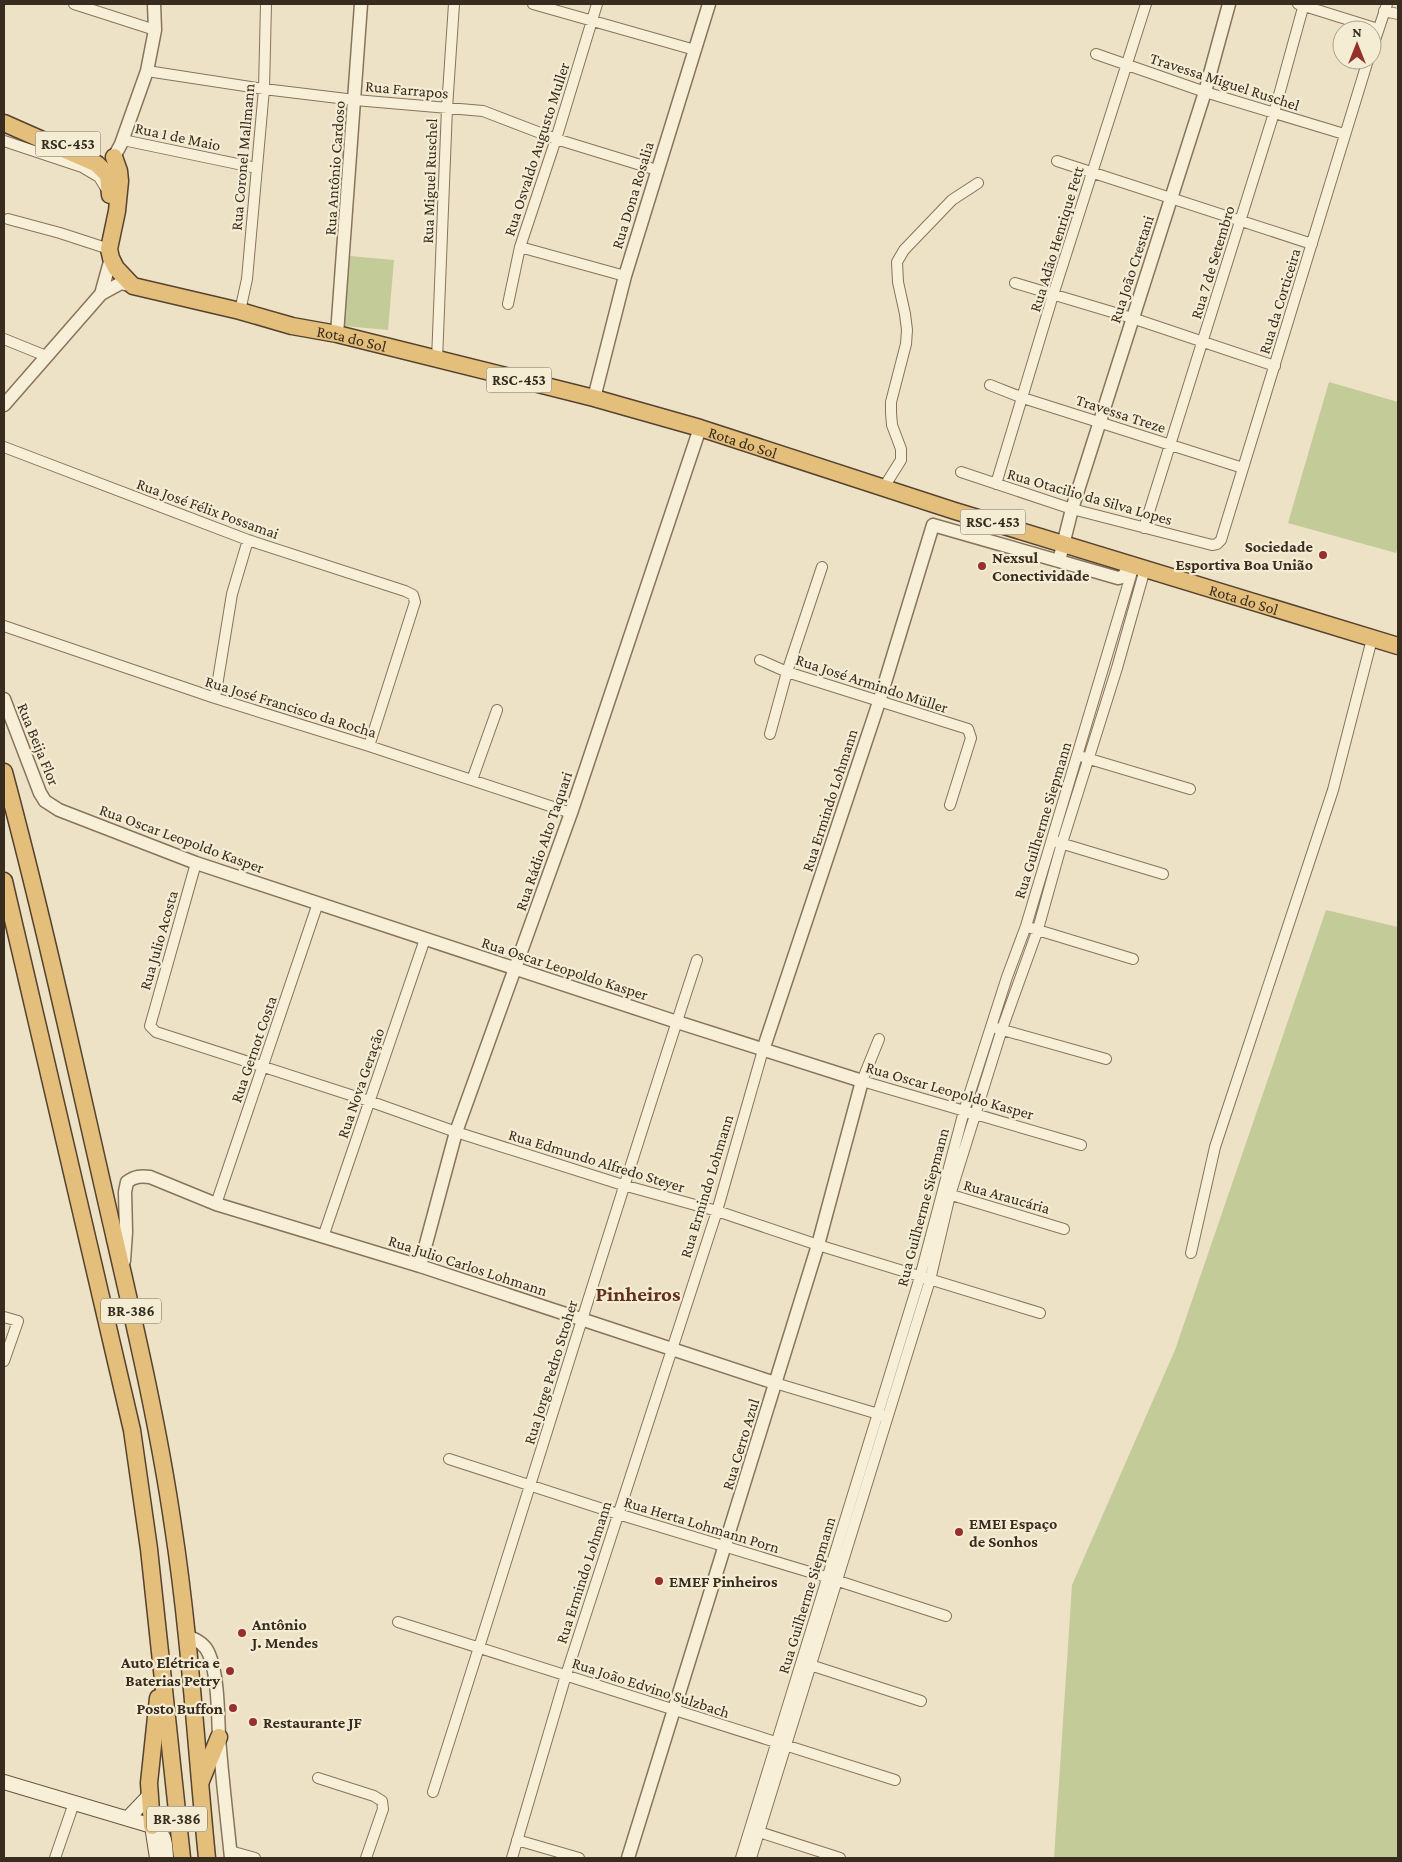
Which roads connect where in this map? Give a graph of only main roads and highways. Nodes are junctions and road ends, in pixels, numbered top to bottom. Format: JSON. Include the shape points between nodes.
{"nodes":[{"id":1,"x":4,"y":123,"type":"edge"},
{"id":2,"x":22,"y":130,"type":"junction"},
{"id":3,"x":59,"y":148,"type":"junction"},
{"id":4,"x":114,"y":157,"type":"junction"},
{"id":5,"x":108,"y":175,"type":"junction"},
{"id":6,"x":110,"y":248,"type":"junction"},
{"id":7,"x":1398,"y":646,"type":"edge"},
{"id":8,"x":4,"y":772,"type":"edge"},
{"id":9,"x":4,"y":881,"type":"edge"},
{"id":10,"x":162,"y":1664,"type":"junction"},
{"id":11,"x":219,"y":1736,"type":"road end"},
{"id":12,"x":4,"y":1782,"type":"edge"},
{"id":13,"x":200,"y":1785,"type":"junction"},
{"id":14,"x":149,"y":1796,"type":"junction"},
{"id":15,"x":128,"y":1818,"type":"junction"},
{"id":16,"x":152,"y":1826,"type":"junction"},
{"id":17,"x":157,"y":1858,"type":"edge"},
{"id":18,"x":166,"y":1858,"type":"edge"},
{"id":19,"x":182,"y":1858,"type":"edge"},
{"id":20,"x":207,"y":1858,"type":"edge"}],
"edges":[{"from":1,"to":2,"type":"highway","number":"RSC-453"},
{"from":2,"to":3,"type":"highway","number":"RSC-453"},
{"from":2,"to":4,"type":"highway","number":"RSC-453"},
{"from":3,"to":4,"type":"highway","via":[[101,159]]},
{"from":3,"to":5,"type":"highway","number":"RSC-453","via":[[97,164]]},
{"from":4,"to":5,"type":"highway"},
{"from":4,"to":6,"type":"highway","number":"RSC-453","via":[[120,181]]},
{"from":5,"to":6,"type":"highway","number":"RSC-453"},
{"from":6,"to":7,"type":"highway","name":"Rota do Sol","number":"RSC-453","via":[[116,268],[134,286],[594,398],[700,428],[1064,543],[1133,573]]},
{"from":8,"to":13,"type":"highway","number":"BR-386","via":[[27,859],[157,1428],[174,1531]]},
{"from":9,"to":10,"type":"highway","number":"BR-386","via":[[132,1430]]},
{"from":10,"to":14,"type":"highway"},
{"from":10,"to":19,"type":"highway","number":"BR-386"},
{"from":11,"to":13,"type":"highway"},
{"from":12,"to":15,"type":"main road"},
{"from":13,"to":20,"type":"highway","number":"BR-386"},
{"from":14,"to":15,"type":"main road"},
{"from":14,"to":16,"type":"highway"},
{"from":15,"to":16,"type":"main road"},
{"from":16,"to":17,"type":"main road"},
{"from":16,"to":18,"type":"main road","via":[[165,1838]]}]}
